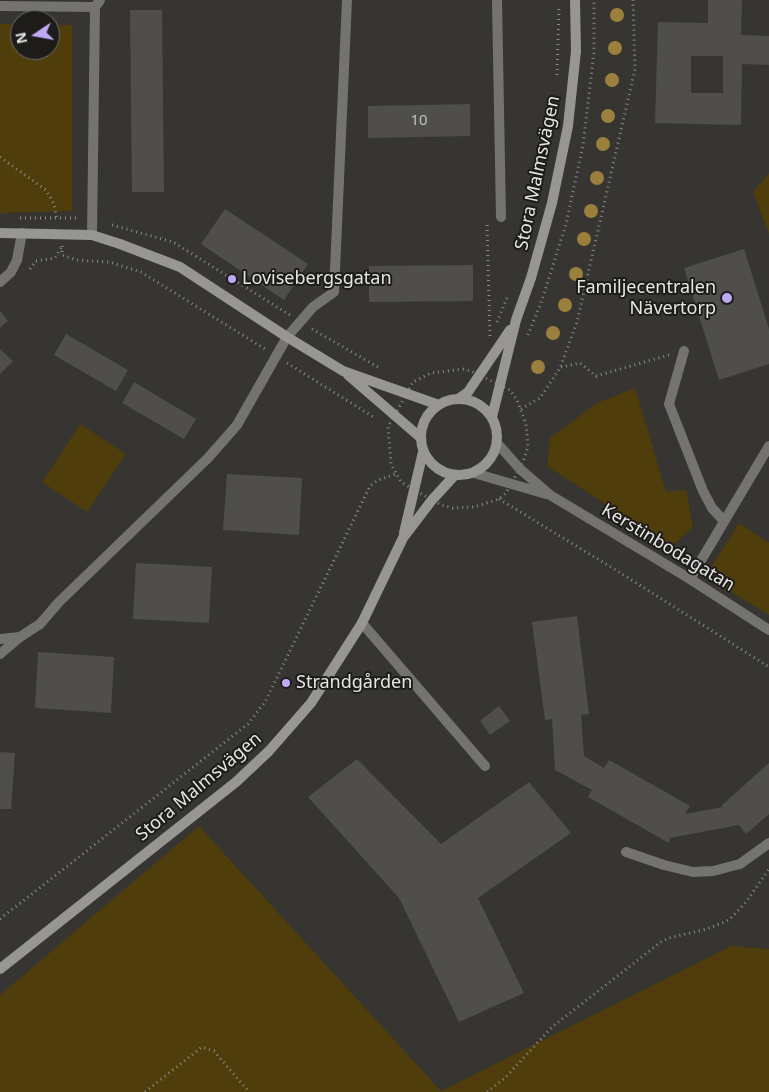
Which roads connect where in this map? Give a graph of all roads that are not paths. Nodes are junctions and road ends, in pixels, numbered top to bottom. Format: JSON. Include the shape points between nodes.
{"nodes":[{"id":1,"x":347,"y":0,"type":"edge"},
{"id":2,"x":497,"y":0,"type":"edge"},
{"id":3,"x":575,"y":0,"type":"edge"},
{"id":4,"x":97,"y":3,"type":"edge"},
{"id":5,"x":0,"y":6,"type":"edge"},
{"id":6,"x":501,"y":217,"type":"road end"},
{"id":7,"x":0,"y":233,"type":"edge"},
{"id":8,"x":22,"y":233,"type":"junction"},
{"id":9,"x":92,"y":235,"type":"junction"},
{"id":10,"x":0,"y":282,"type":"edge"},
{"id":11,"x":516,"y":320,"type":"junction"},
{"id":12,"x":287,"y":337,"type":"junction"},
{"id":13,"x":684,"y":351,"type":"road end"},
{"id":14,"x":343,"y":371,"type":"junction"},
{"id":15,"x":458,"y":399,"type":"junction"},
{"id":16,"x":439,"y":405,"type":"junction"},
{"id":17,"x":492,"y":417,"type":"junction"},
{"id":18,"x":421,"y":438,"type":"junction"},
{"id":19,"x":498,"y":443,"type":"junction"},
{"id":20,"x":769,"y":446,"type":"edge"},
{"id":21,"x":423,"y":452,"type":"junction"},
{"id":22,"x":474,"y":473,"type":"junction"},
{"id":23,"x":454,"y":476,"type":"junction"},
{"id":24,"x":550,"y":495,"type":"junction"},
{"id":25,"x":724,"y":520,"type":"junction"},
{"id":26,"x":403,"y":538,"type":"junction"},
{"id":27,"x":690,"y":579,"type":"junction"},
{"id":28,"x":362,"y":623,"type":"junction"},
{"id":29,"x":769,"y":630,"type":"edge"},
{"id":30,"x":20,"y":637,"type":"junction"},
{"id":31,"x":0,"y":639,"type":"edge"},
{"id":32,"x":0,"y":654,"type":"edge"},
{"id":33,"x":485,"y":766,"type":"dead end"},
{"id":34,"x":769,"y":843,"type":"edge"},
{"id":35,"x":626,"y":852,"type":"dead end"},
{"id":36,"x":0,"y":969,"type":"edge"}],
"edges":[{"from":1,"to":12,"type":"street","via":[[334,292],[313,307]]},
{"from":2,"to":6,"type":"street"},
{"from":3,"to":11,"type":"street","name":"Stora Malmsvägen","via":[[576,50],[568,126],[552,203]]},
{"from":4,"to":5,"type":"street"},
{"from":4,"to":9,"type":"street"},
{"from":7,"to":8,"type":"street"},
{"from":8,"to":9,"type":"street"},
{"from":8,"to":10,"type":"street","via":[[17,260],[11,272]]},
{"from":9,"to":12,"type":"street","via":[[180,267]]},
{"from":11,"to":15,"type":"street","name":"Stora Malmsvägen","via":[[468,392]]},
{"from":11,"to":17,"type":"street","name":"Stora Malmsvägen"},
{"from":12,"to":14,"type":"street"},
{"from":12,"to":30,"type":"street","via":[[237,425],[208,458],[40,624]]},
{"from":13,"to":25,"type":"street","via":[[669,404],[703,492]]},
{"from":14,"to":16,"type":"street"},
{"from":14,"to":18,"type":"street"},
{"from":15,"to":16,"type":"street"},
{"from":15,"to":17,"type":"street","via":[[478,404]]},
{"from":16,"to":18,"type":"street","via":[[426,418]]},
{"from":17,"to":19,"type":"street"},
{"from":18,"to":21,"type":"street"},
{"from":19,"to":22,"type":"street","via":[[491,459]]},
{"from":19,"to":24,"type":"street","name":"Kerstinbodagatan","via":[[520,469]]},
{"from":20,"to":25,"type":"street"},
{"from":21,"to":23,"type":"street","via":[[439,470]]},
{"from":21,"to":26,"type":"street","name":"Stora Malmsvägen"},
{"from":22,"to":23,"type":"street"},
{"from":22,"to":24,"type":"street","name":"Kerstinbodagatan"},
{"from":23,"to":26,"type":"street","name":"Stora Malmsvägen"},
{"from":24,"to":27,"type":"street","name":"Kerstinbodagatan"},
{"from":25,"to":27,"type":"street"},
{"from":26,"to":28,"type":"street","name":"Stora Malmsvägen"},
{"from":27,"to":29,"type":"street","name":"Kerstinbodagatan"},
{"from":28,"to":33,"type":"street"},
{"from":28,"to":36,"type":"street","name":"Stora Malmsvägen","via":[[311,702],[269,751],[236,782]]},
{"from":30,"to":31,"type":"street"},
{"from":30,"to":32,"type":"street"},
{"from":34,"to":35,"type":"street","via":[[740,864],[713,871],[693,872]]}]}
